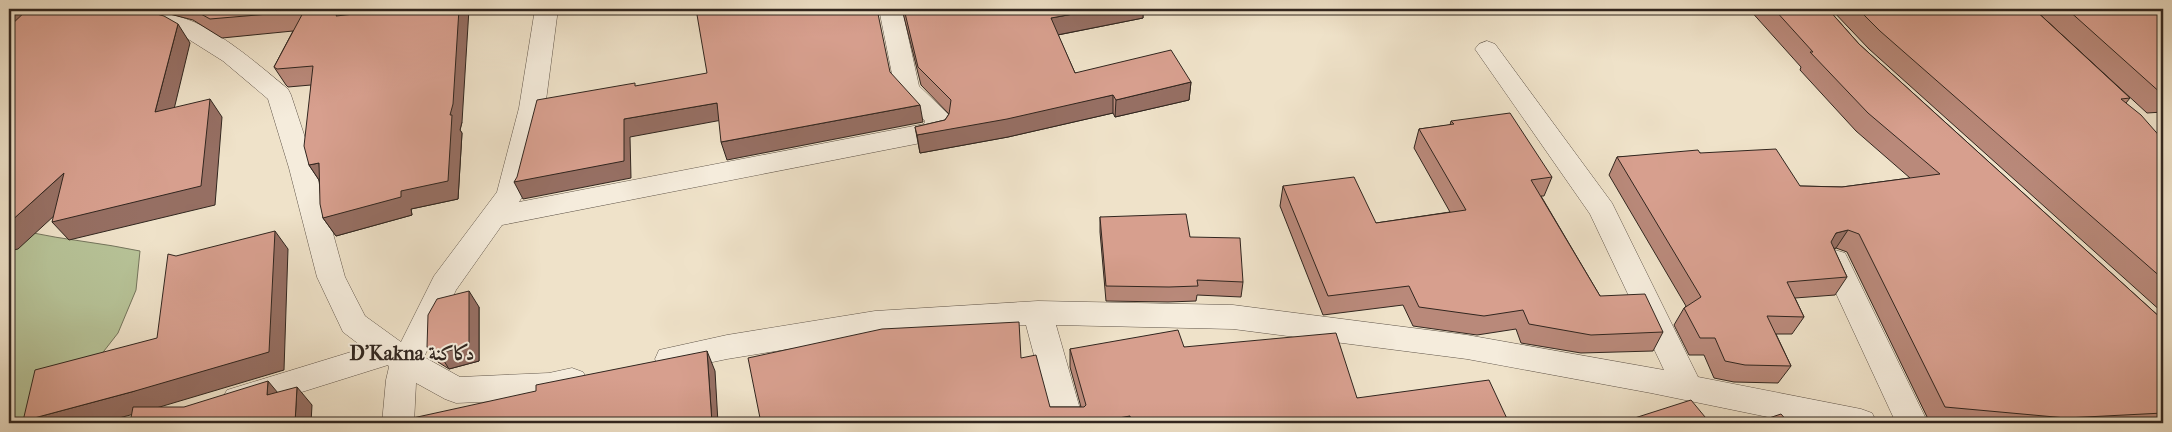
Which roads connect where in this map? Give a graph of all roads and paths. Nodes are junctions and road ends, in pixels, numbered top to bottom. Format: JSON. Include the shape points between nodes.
{"nodes":[{"id":1,"x":118,"y":9,"type":"edge"},
{"id":2,"x":546,"y":9,"type":"edge"},
{"id":3,"x":890,"y":9,"type":"edge"},
{"id":4,"x":1487,"y":49,"type":"dead end"},
{"id":5,"x":493,"y":217,"type":"junction"},
{"id":6,"x":1835,"y":261,"type":"edge"},
{"id":7,"x":1038,"y":313,"type":"junction"},
{"id":8,"x":399,"y":357,"type":"junction"},
{"id":9,"x":642,"y":366,"type":"edge"},
{"id":10,"x":596,"y":376,"type":"edge"},
{"id":11,"x":1688,"y":388,"type":"junction"},
{"id":12,"x":214,"y":406,"type":"edge"},
{"id":13,"x":398,"y":423,"type":"edge"},
{"id":14,"x":1068,"y":423,"type":"edge"},
{"id":15,"x":1861,"y":423,"type":"edge"},
{"id":16,"x":1912,"y":423,"type":"edge"}],
"edges":[{"from":1,"to":8,"type":"street","via":[[185,27],[232,56],[279,95],[332,277],[354,324]]},
{"from":2,"to":5,"type":"street","via":[[530,118],[510,194]]},
{"from":3,"to":5,"type":"street","via":[[907,89],[938,119],[936,131]]},
{"from":4,"to":11,"type":"street","via":[[1602,210]]},
{"from":5,"to":8,"type":"street","via":[[444,284]]},
{"from":6,"to":16,"type":"street"},
{"from":7,"to":9,"type":"street","via":[[874,323],[726,347]]},
{"from":7,"to":11,"type":"street","via":[[1233,317],[1467,347]]},
{"from":7,"to":14,"type":"street"},
{"from":8,"to":10,"type":"street","via":[[456,390],[549,386]]},
{"from":8,"to":12,"type":"street"},
{"from":8,"to":13,"type":"street"},
{"from":11,"to":15,"type":"street"}]}
